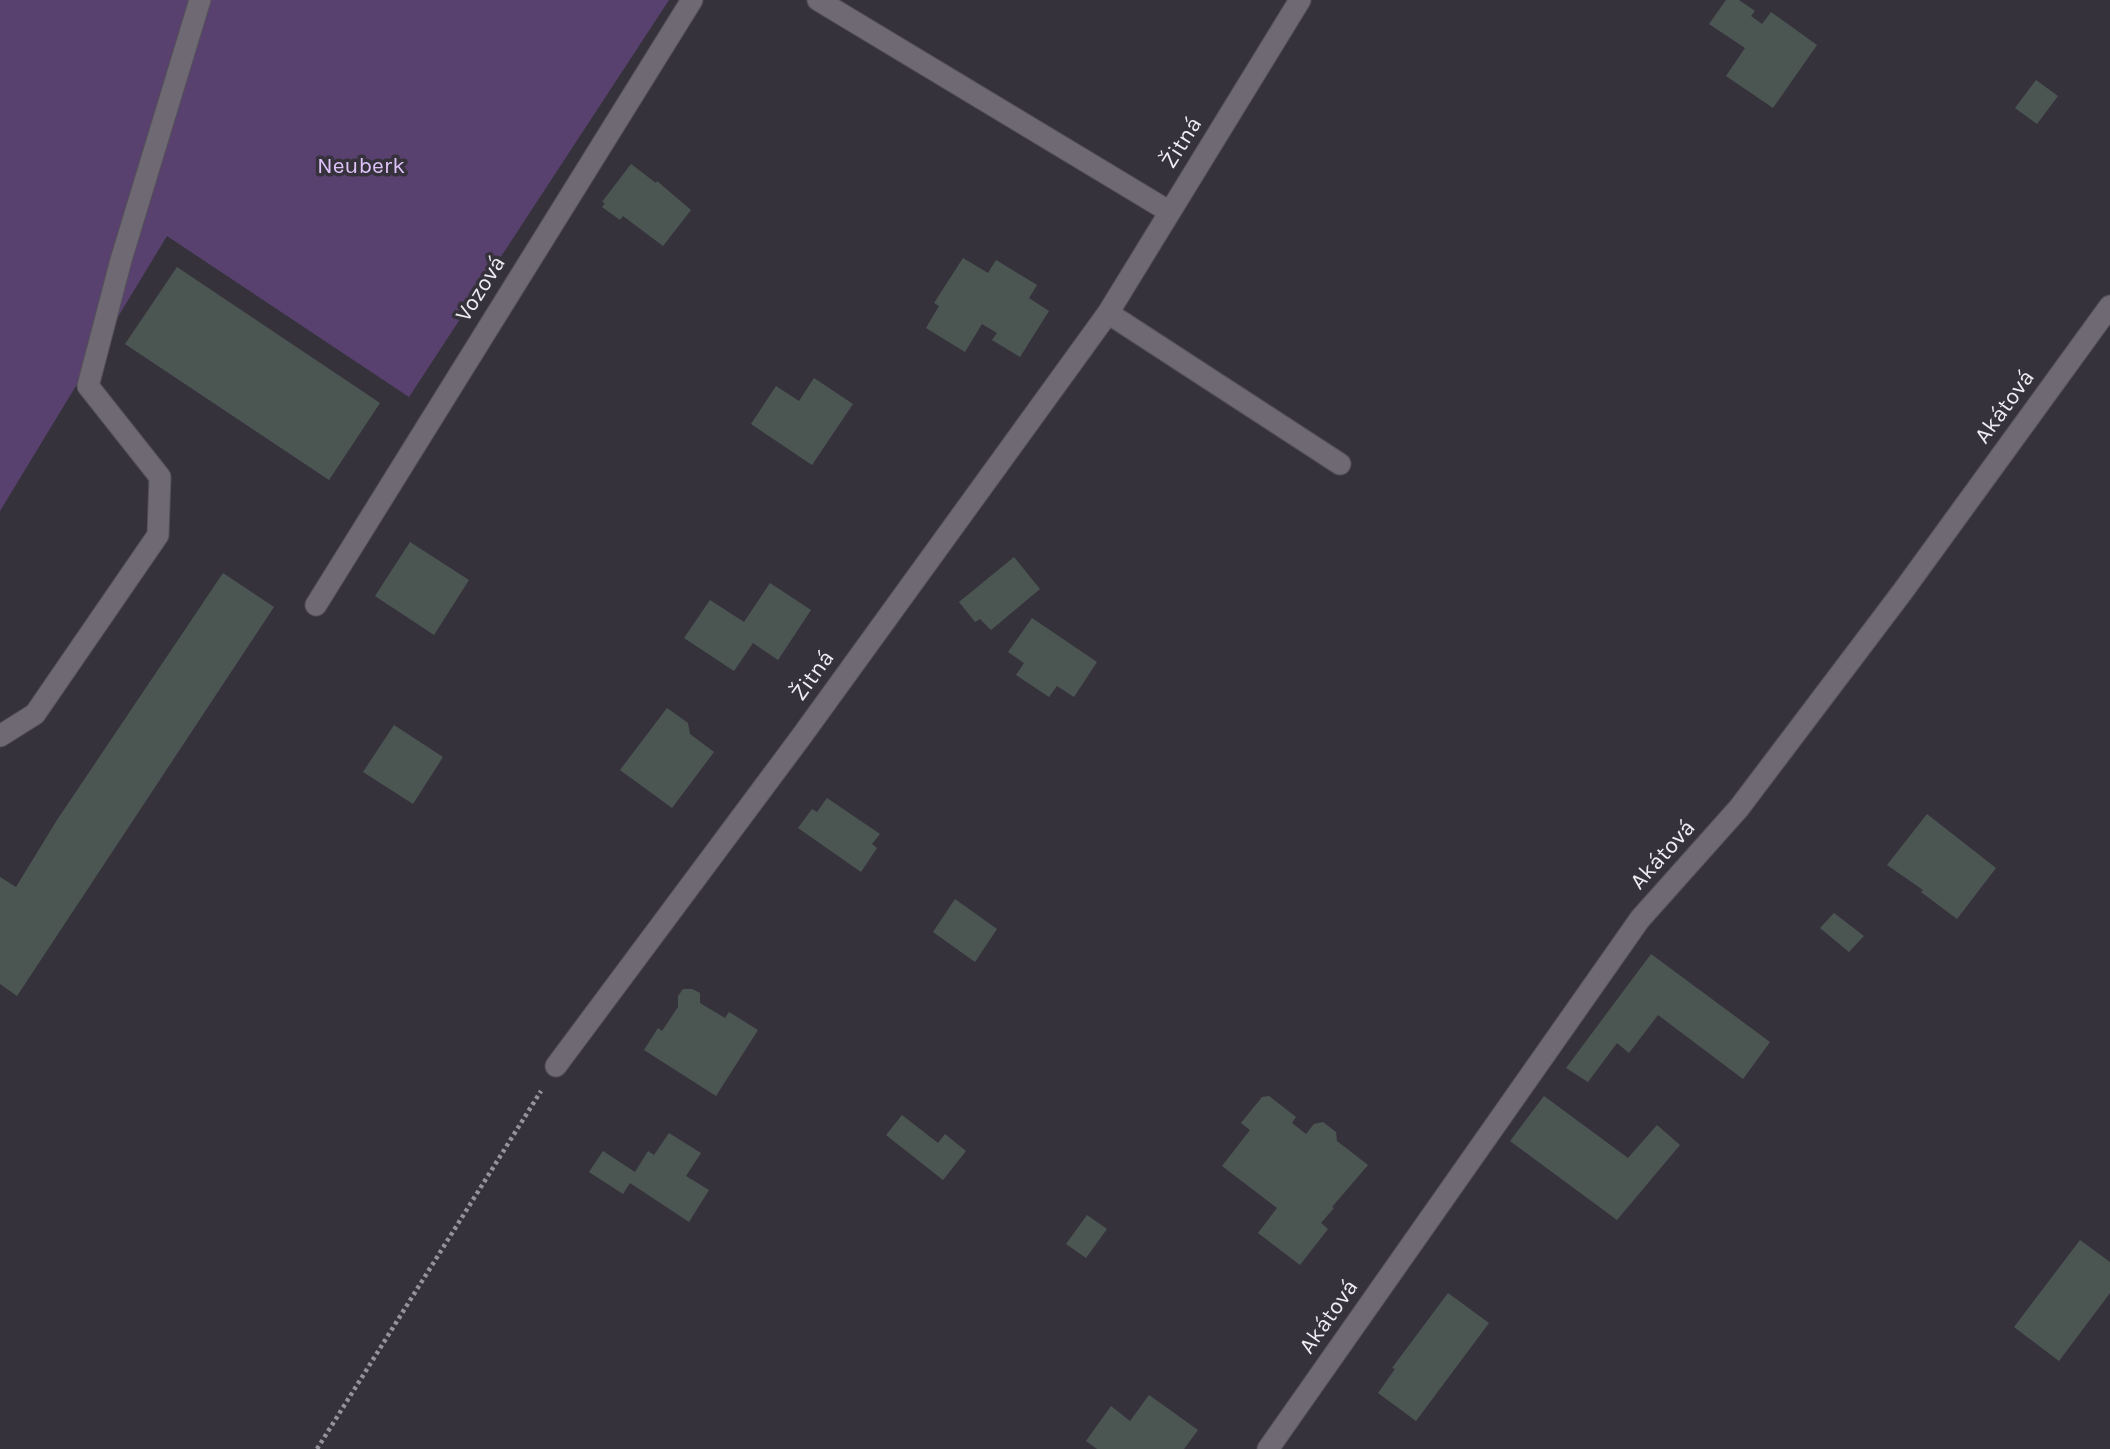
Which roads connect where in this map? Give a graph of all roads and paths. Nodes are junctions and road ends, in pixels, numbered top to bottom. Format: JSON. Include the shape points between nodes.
{"nodes":[{"id":1,"x":200,"y":0,"type":"edge"},
{"id":2,"x":692,"y":0,"type":"edge"},
{"id":3,"x":818,"y":0,"type":"edge"},
{"id":4,"x":1300,"y":0,"type":"edge"},
{"id":5,"x":1170,"y":212,"type":"junction"},
{"id":6,"x":2110,"y":306,"type":"edge"},
{"id":7,"x":1108,"y":313,"type":"junction"},
{"id":8,"x":1340,"y":464,"type":"dead end"},
{"id":9,"x":316,"y":605,"type":"dead end"},
{"id":10,"x":0,"y":736,"type":"edge"},
{"id":11,"x":556,"y":1066,"type":"joint"},
{"id":12,"x":317,"y":1449,"type":"edge"},
{"id":13,"x":1268,"y":1449,"type":"edge"}],
"edges":[{"from":1,"to":10,"type":"street","via":[[88,386],[160,477],[158,535],[35,714]]},
{"from":2,"to":9,"type":"street","name":"Vozová"},
{"from":3,"to":5,"type":"street"},
{"from":4,"to":5,"type":"street","name":"Žitná"},
{"from":5,"to":7,"type":"street","name":"Žitná"},
{"from":6,"to":13,"type":"street","name":"Akátová","via":[[1739,808],[1640,919]]},
{"from":7,"to":8,"type":"street"},
{"from":7,"to":11,"type":"street","name":"Žitná"},
{"from":11,"to":12,"type":"path"}]}
